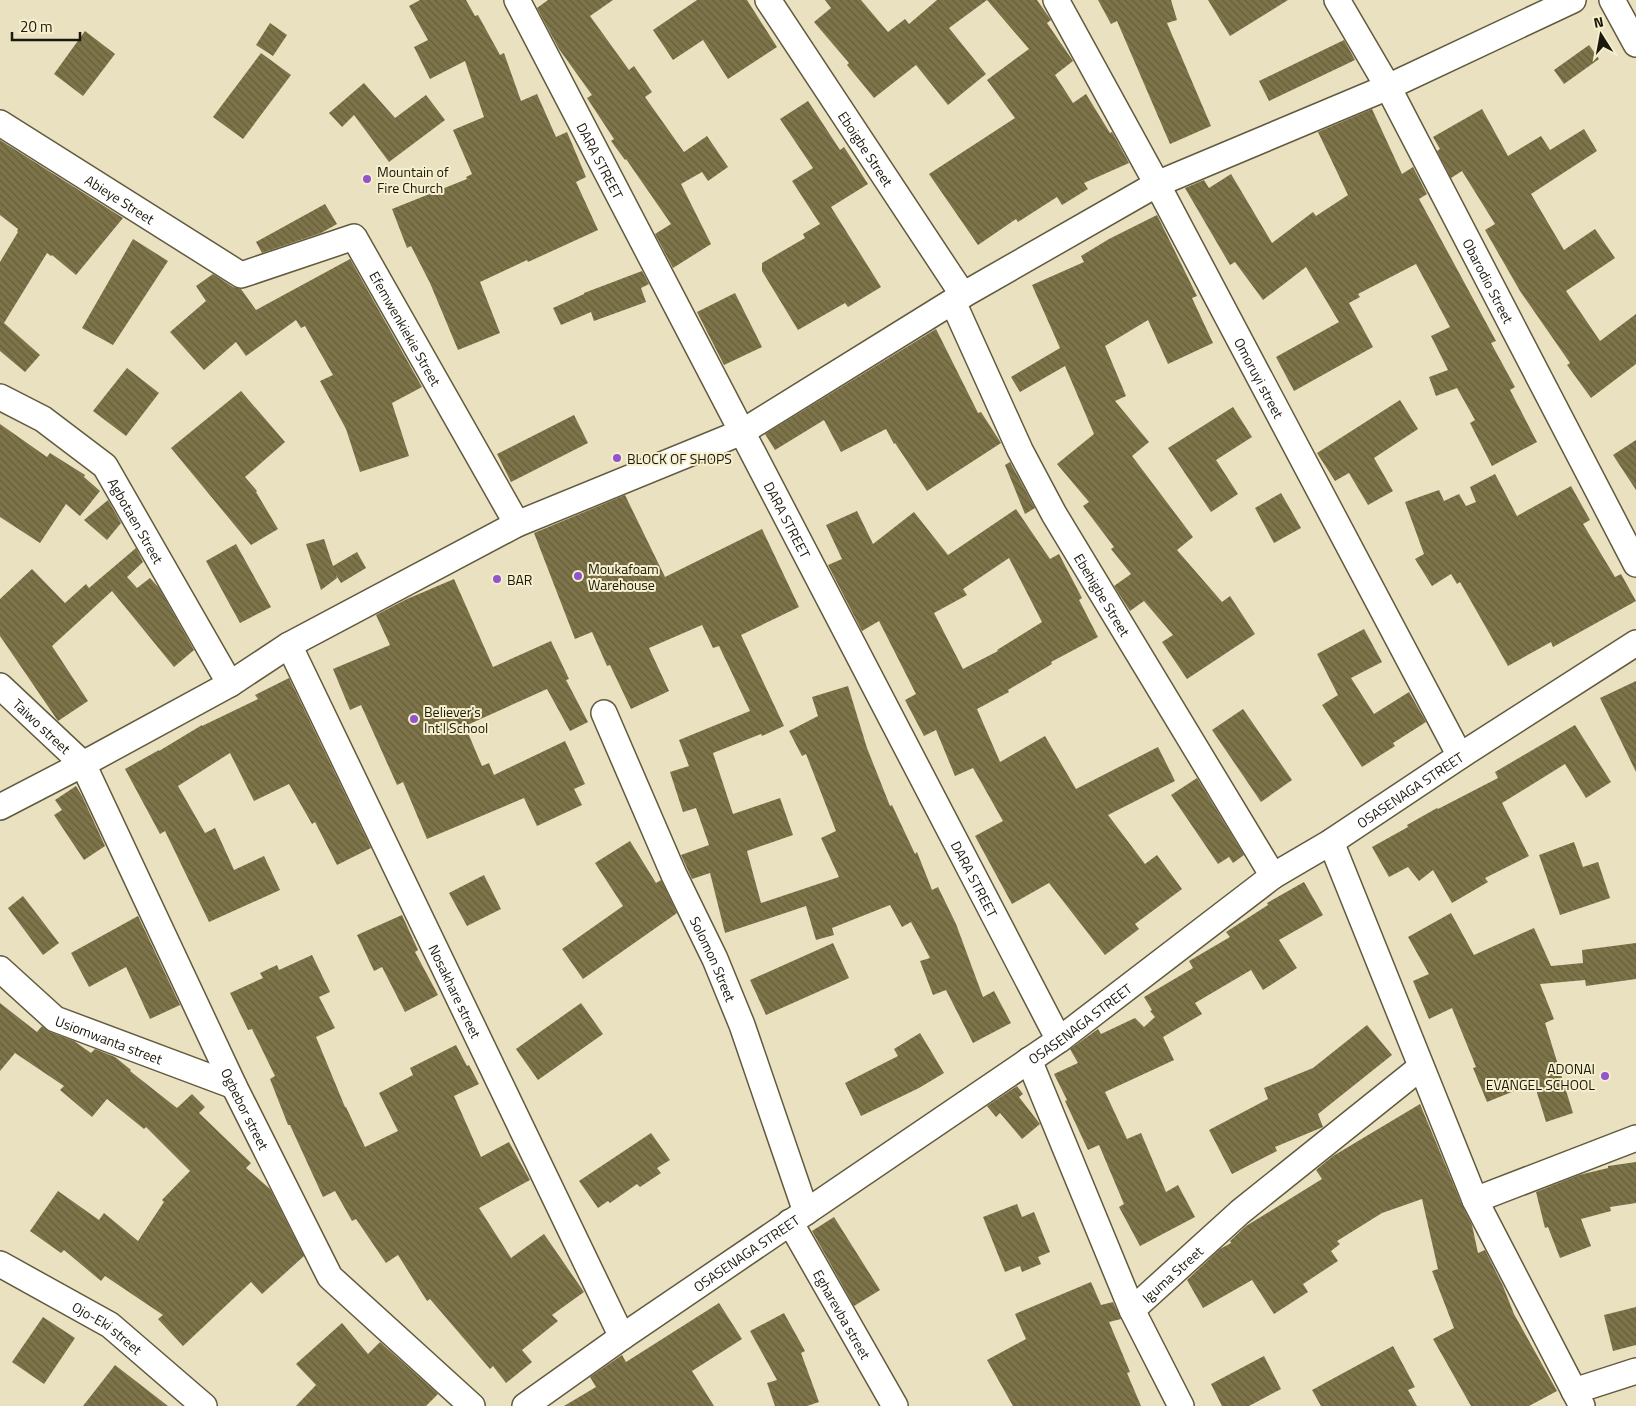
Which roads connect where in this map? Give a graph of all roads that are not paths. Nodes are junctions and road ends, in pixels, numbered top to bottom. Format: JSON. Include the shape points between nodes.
{"nodes":[{"id":1,"x":517,"y":0,"type":"edge"},
{"id":2,"x":768,"y":0,"type":"edge"},
{"id":3,"x":1056,"y":0,"type":"edge"},
{"id":4,"x":1336,"y":0,"type":"edge"},
{"id":5,"x":1573,"y":0,"type":"edge"},
{"id":6,"x":1612,"y":0,"type":"edge"},
{"id":7,"x":1636,"y":44,"type":"edge"},
{"id":8,"x":1388,"y":87,"type":"junction"},
{"id":9,"x":0,"y":123,"type":"edge"},
{"id":10,"x":1157,"y":184,"type":"junction"},
{"id":11,"x":241,"y":275,"type":"joint"},
{"id":12,"x":958,"y":298,"type":"junction"},
{"id":13,"x":0,"y":397,"type":"edge"},
{"id":14,"x":742,"y":432,"type":"junction"},
{"id":15,"x":517,"y":524,"type":"junction"},
{"id":16,"x":1636,"y":564,"type":"edge"},
{"id":17,"x":1636,"y":643,"type":"edge"},
{"id":18,"x":289,"y":645,"type":"junction"},
{"id":19,"x":230,"y":684,"type":"junction"},
{"id":20,"x":0,"y":686,"type":"edge"},
{"id":21,"x":604,"y":713,"type":"dead end"},
{"id":22,"x":1460,"y":756,"type":"junction"},
{"id":23,"x":83,"y":764,"type":"junction"},
{"id":24,"x":0,"y":807,"type":"edge"},
{"id":25,"x":1331,"y":842,"type":"junction"},
{"id":26,"x":1274,"y":876,"type":"junction"},
{"id":27,"x":0,"y":969,"type":"edge"},
{"id":28,"x":1058,"y":1040,"type":"junction"},
{"id":29,"x":1029,"y":1060,"type":"junction"},
{"id":30,"x":1421,"y":1067,"type":"junction"},
{"id":31,"x":234,"y":1086,"type":"junction"},
{"id":32,"x":1636,"y":1138,"type":"edge"},
{"id":33,"x":1475,"y":1200,"type":"junction"},
{"id":34,"x":798,"y":1217,"type":"junction"},
{"id":35,"x":0,"y":1264,"type":"edge"},
{"id":36,"x":1132,"y":1310,"type":"junction"},
{"id":37,"x":622,"y":1337,"type":"junction"},
{"id":38,"x":1636,"y":1371,"type":"edge"},
{"id":39,"x":1578,"y":1398,"type":"edge"},
{"id":40,"x":204,"y":1406,"type":"edge"},
{"id":41,"x":472,"y":1406,"type":"edge"},
{"id":42,"x":525,"y":1406,"type":"edge"},
{"id":43,"x":895,"y":1406,"type":"edge"},
{"id":44,"x":1181,"y":1406,"type":"edge"}],
"edges":[{"from":1,"to":14,"type":"street","name":"DARA STREET"},
{"from":2,"to":12,"type":"street","name":"Eboigbe Street"},
{"from":3,"to":10,"type":"street","name":"Omoruyi street"},
{"from":4,"to":8,"type":"street","name":"Obarodio Street"},
{"from":5,"to":8,"type":"street"},
{"from":6,"to":7,"type":"street"},
{"from":8,"to":10,"type":"street"},
{"from":8,"to":16,"type":"street","name":"Obarodio Street"},
{"from":9,"to":11,"type":"street","name":"Abieye Street"},
{"from":10,"to":12,"type":"street"},
{"from":10,"to":22,"type":"street","name":"Omoruyi street"},
{"from":11,"to":15,"type":"street","name":"Efemwenkiekie Street","via":[[354,236]]},
{"from":12,"to":14,"type":"street"},
{"from":12,"to":26,"type":"street","name":"Ebehigbe Street","via":[[1020,450],[1054,514]]},
{"from":13,"to":19,"type":"street","name":"Agbotaen Street","via":[[43,419],[105,466]]},
{"from":14,"to":15,"type":"street"},
{"from":14,"to":28,"type":"street","name":"DARA STREET"},
{"from":15,"to":18,"type":"street"},
{"from":17,"to":22,"type":"street","name":"OSASENAGA STREET"},
{"from":18,"to":19,"type":"street"},
{"from":18,"to":37,"type":"street","name":"Nosakhare street"},
{"from":19,"to":23,"type":"street"},
{"from":20,"to":23,"type":"street","name":"Taiwo street"},
{"from":21,"to":34,"type":"street","name":"Solomon Street","via":[[742,1025]]},
{"from":22,"to":25,"type":"street","name":"OSASENAGA STREET"},
{"from":23,"to":24,"type":"street"},
{"from":23,"to":31,"type":"street","name":"Ogbebor street"},
{"from":25,"to":26,"type":"street","name":"OSASENAGA STREET"},
{"from":25,"to":30,"type":"street"},
{"from":26,"to":28,"type":"street","name":"OSASENAGA STREET"},
{"from":27,"to":31,"type":"street","name":"Usiomwanta street","via":[[55,1019]]},
{"from":28,"to":29,"type":"street","name":"OSASENAGA STREET"},
{"from":29,"to":34,"type":"street","name":"OSASENAGA STREET"},
{"from":29,"to":36,"type":"street","name":"Iguma Street"},
{"from":30,"to":33,"type":"street"},
{"from":30,"to":36,"type":"street","name":"Iguma Street","via":[[1240,1212]]},
{"from":31,"to":41,"type":"street","name":"Ogbebor street","via":[[330,1277]]},
{"from":32,"to":33,"type":"street"},
{"from":33,"to":39,"type":"street"},
{"from":34,"to":37,"type":"street","name":"OSASENAGA STREET"},
{"from":34,"to":43,"type":"street","name":"Egharevba street"},
{"from":35,"to":40,"type":"street","name":"Ojo-Eki street","via":[[110,1325]]},
{"from":36,"to":44,"type":"street"},
{"from":37,"to":42,"type":"street","name":"OSASENAGA STREET"},
{"from":38,"to":39,"type":"street"}]}
